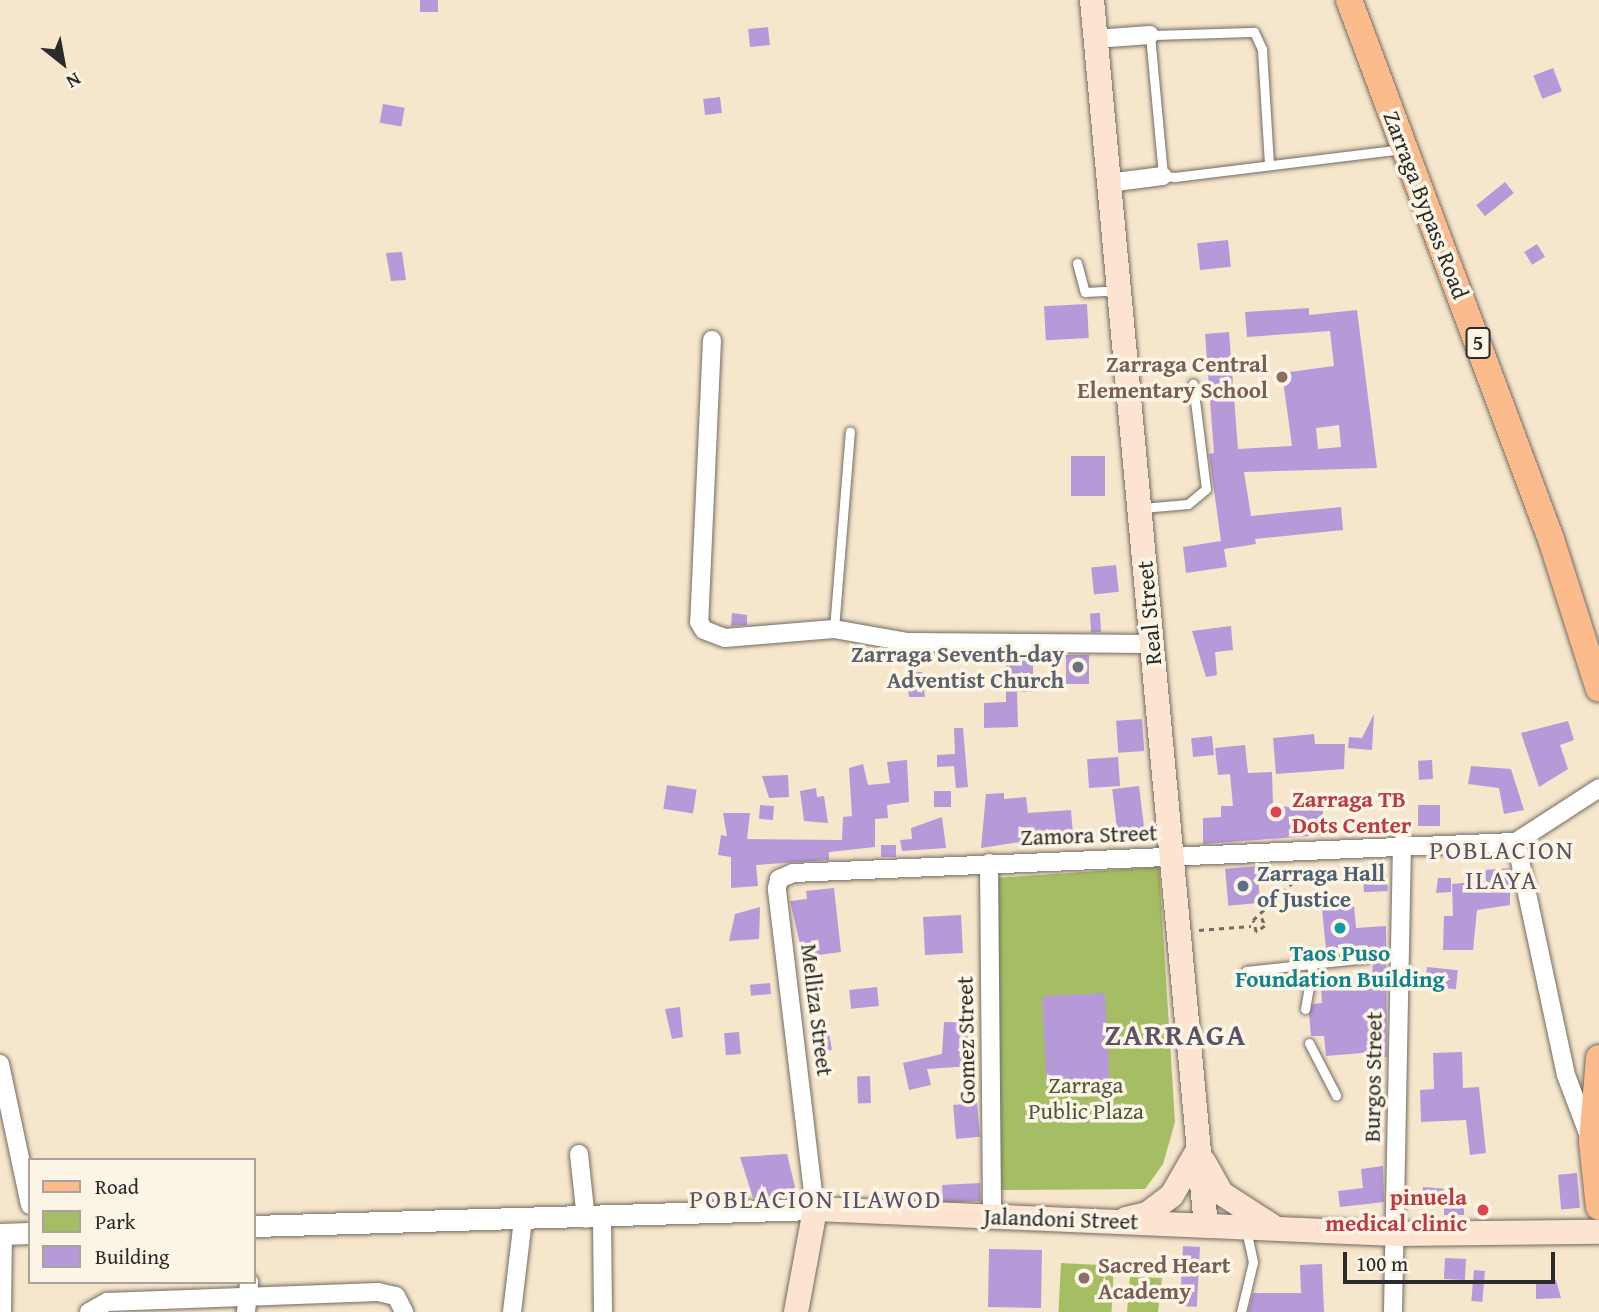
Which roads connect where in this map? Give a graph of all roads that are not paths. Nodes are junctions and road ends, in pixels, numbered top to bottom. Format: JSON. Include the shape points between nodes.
{"nodes":[{"id":1,"x":1091,"y":0,"type":"edge"},
{"id":2,"x":1349,"y":0,"type":"edge"},
{"id":3,"x":1150,"y":34,"type":"junction"},
{"id":4,"x":1095,"y":39,"type":"junction"},
{"id":5,"x":1405,"y":149,"type":"junction"},
{"id":6,"x":1269,"y":164,"type":"junction"},
{"id":7,"x":1163,"y":176,"type":"junction"},
{"id":8,"x":1108,"y":183,"type":"junction"},
{"id":9,"x":1077,"y":263,"type":"dead end"},
{"id":10,"x":1118,"y":290,"type":"junction"},
{"id":11,"x":712,"y":340,"type":"dead end"},
{"id":12,"x":1193,"y":384,"type":"dead end"},
{"id":13,"x":850,"y":432,"type":"dead end"},
{"id":14,"x":1139,"y":508,"type":"junction"},
{"id":15,"x":834,"y":629,"type":"junction"},
{"id":16,"x":1152,"y":644,"type":"junction"},
{"id":17,"x":1599,"y":689,"type":"edge"},
{"id":18,"x":1599,"y":788,"type":"edge"},
{"id":19,"x":1516,"y":842,"type":"junction"},
{"id":20,"x":1402,"y":843,"type":"junction"},
{"id":21,"x":1172,"y":856,"type":"junction"},
{"id":22,"x":989,"y":863,"type":"junction"},
{"id":23,"x":779,"y":878,"type":"joint"},
{"id":24,"x":1367,"y":958,"type":"dead end"},
{"id":25,"x":1313,"y":964,"type":"junction"},
{"id":26,"x":1245,"y":971,"type":"dead end"},
{"id":27,"x":1305,"y":1009,"type":"dead end"},
{"id":28,"x":1308,"y":1043,"type":"dead end"},
{"id":29,"x":1599,"y":1058,"type":"edge"},
{"id":30,"x":0,"y":1064,"type":"edge"},
{"id":31,"x":1336,"y":1095,"type":"dead end"},
{"id":32,"x":1592,"y":1142,"type":"junction"},
{"id":33,"x":1198,"y":1150,"type":"junction"},
{"id":34,"x":579,"y":1154,"type":"dead end"},
{"id":35,"x":28,"y":1196,"type":"edge"},
{"id":36,"x":1599,"y":1207,"type":"edge"},
{"id":37,"x":815,"y":1209,"type":"junction"},
{"id":38,"x":992,"y":1216,"type":"junction"},
{"id":39,"x":594,"y":1219,"type":"junction"},
{"id":40,"x":523,"y":1220,"type":"junction"},
{"id":41,"x":1115,"y":1221,"type":"junction"},
{"id":42,"x":1206,"y":1226,"type":"junction"},
{"id":43,"x":256,"y":1227,"type":"edge"},
{"id":44,"x":1246,"y":1228,"type":"junction"},
{"id":45,"x":1279,"y":1229,"type":"junction"},
{"id":46,"x":1599,"y":1232,"type":"edge"},
{"id":47,"x":28,"y":1233,"type":"edge"},
{"id":48,"x":2,"y":1234,"type":"edge"},
{"id":49,"x":1395,"y":1234,"type":"junction"},
{"id":50,"x":248,"y":1297,"type":"edge"},
{"id":51,"x":170,"y":1305,"type":"edge"},
{"id":52,"x":2,"y":1312,"type":"edge"},
{"id":53,"x":89,"y":1312,"type":"edge"},
{"id":54,"x":404,"y":1312,"type":"edge"},
{"id":55,"x":512,"y":1312,"type":"edge"},
{"id":56,"x":603,"y":1312,"type":"edge"},
{"id":57,"x":796,"y":1312,"type":"edge"},
{"id":58,"x":1241,"y":1312,"type":"edge"},
{"id":59,"x":1393,"y":1312,"type":"edge"}],
"edges":[{"from":1,"to":4,"type":"main road","name":"Real Street"},
{"from":2,"to":5,"type":"main road","name":"Zarraga Bypass Road","number":"5"},
{"from":3,"to":4,"type":"street"},
{"from":3,"to":6,"type":"lane","via":[[1254,32],[1262,49]]},
{"from":3,"to":7,"type":"lane"},
{"from":4,"to":8,"type":"main road","name":"Real Street"},
{"from":5,"to":6,"type":"lane"},
{"from":5,"to":17,"type":"main road","name":"Zarraga Bypass Road","number":"5","via":[[1551,539]]},
{"from":6,"to":7,"type":"lane"},
{"from":7,"to":8,"type":"street"},
{"from":8,"to":10,"type":"main road","name":"Real Street"},
{"from":9,"to":10,"type":"lane","via":[[1085,292]]},
{"from":10,"to":14,"type":"main road","name":"Real Street"},
{"from":11,"to":15,"type":"street","via":[[699,622],[725,638]]},
{"from":12,"to":14,"type":"lane","via":[[1206,489],[1188,504]]},
{"from":13,"to":15,"type":"lane"},
{"from":14,"to":16,"type":"main road","name":"Real Street"},
{"from":15,"to":16,"type":"street","via":[[908,642]]},
{"from":16,"to":21,"type":"main road","name":"Real Street"},
{"from":18,"to":19,"type":"street"},
{"from":19,"to":20,"type":"street","name":"Zamora Street"},
{"from":19,"to":32,"type":"street","via":[[1566,1075]]},
{"from":20,"to":21,"type":"street","name":"Zamora Street"},
{"from":20,"to":49,"type":"street","name":"Burgos Street"},
{"from":21,"to":22,"type":"street","name":"Zamora Street"},
{"from":21,"to":33,"type":"main road","name":"Real Street"},
{"from":22,"to":23,"type":"street","name":"Zamora Street"},
{"from":22,"to":38,"type":"street","name":"Gomez Street"},
{"from":23,"to":37,"type":"street","name":"Melliza Street"},
{"from":24,"to":25,"type":"lane"},
{"from":25,"to":26,"type":"lane"},
{"from":25,"to":27,"type":"lane"},
{"from":28,"to":31,"type":"lane","via":[[1325,1063]]},
{"from":29,"to":32,"type":"main road"},
{"from":30,"to":35,"type":"street"},
{"from":32,"to":36,"type":"main road"},
{"from":33,"to":41,"type":"main road","via":[[1172,1195],[1147,1214]]},
{"from":33,"to":42,"type":"main road","name":"Real Street"},
{"from":33,"to":45,"type":"main road","via":[[1222,1193]]},
{"from":34,"to":39,"type":"street"},
{"from":37,"to":38,"type":"main road","name":"Jalandoni Street"},
{"from":37,"to":39,"type":"street","name":"Jalandoni Street"},
{"from":37,"to":57,"type":"main road"},
{"from":38,"to":41,"type":"main road","name":"Jalandoni Street"},
{"from":39,"to":40,"type":"street","name":"Jalandoni Street"},
{"from":39,"to":56,"type":"street"},
{"from":40,"to":43,"type":"street","name":"Jalandoni Street"},
{"from":40,"to":55,"type":"street"},
{"from":41,"to":42,"type":"main road","name":"Jalandoni Street"},
{"from":42,"to":44,"type":"main road","name":"Jalandoni Street"},
{"from":44,"to":45,"type":"main road","name":"Jalandoni Street"},
{"from":44,"to":58,"type":"lane","via":[[1253,1262]]},
{"from":45,"to":49,"type":"main road","name":"Jalandoni Street"},
{"from":46,"to":49,"type":"main road","name":"Jalandoni Street"},
{"from":47,"to":48,"type":"street"},
{"from":48,"to":52,"type":"street"},
{"from":49,"to":59,"type":"street","name":"Burgos Street"},
{"from":50,"to":51,"type":"street"},
{"from":50,"to":54,"type":"street","via":[[379,1292],[396,1296]]},
{"from":51,"to":53,"type":"street","via":[[107,1301]]}]}
